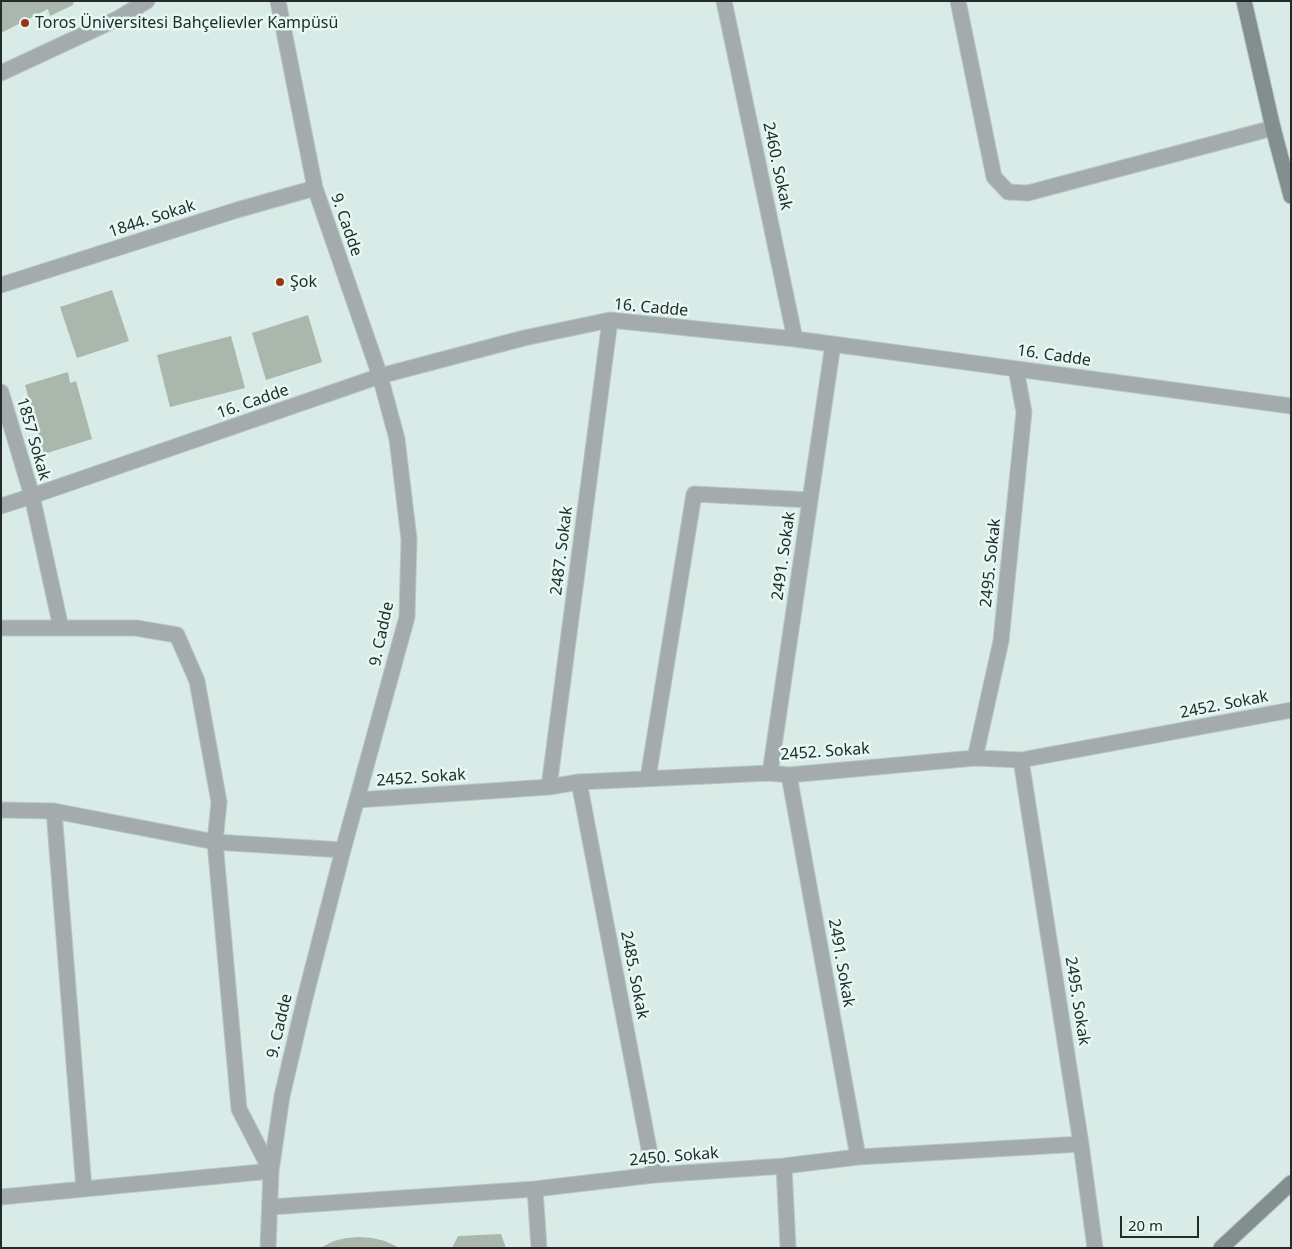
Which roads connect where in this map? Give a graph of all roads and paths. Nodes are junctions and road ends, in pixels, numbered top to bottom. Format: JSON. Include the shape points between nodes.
{"nodes":[{"id":1,"x":148,"y":1,"type":"edge"},
{"id":2,"x":278,"y":1,"type":"edge"},
{"id":3,"x":724,"y":1,"type":"edge"},
{"id":4,"x":958,"y":1,"type":"edge"},
{"id":5,"x":1244,"y":1,"type":"edge"},
{"id":6,"x":1,"y":73,"type":"edge"},
{"id":7,"x":1273,"y":128,"type":"junction"},
{"id":8,"x":315,"y":188,"type":"junction"},
{"id":9,"x":1291,"y":196,"type":"edge"},
{"id":10,"x":1,"y":285,"type":"edge"},
{"id":11,"x":610,"y":320,"type":"junction"},
{"id":12,"x":795,"y":339,"type":"junction"},
{"id":13,"x":833,"y":344,"type":"junction"},
{"id":14,"x":1016,"y":369,"type":"junction"},
{"id":15,"x":380,"y":376,"type":"junction"},
{"id":16,"x":1,"y":392,"type":"edge"},
{"id":17,"x":1291,"y":406,"type":"edge"},
{"id":18,"x":32,"y":496,"type":"junction"},
{"id":19,"x":810,"y":500,"type":"junction"},
{"id":20,"x":1,"y":506,"type":"edge"},
{"id":21,"x":1,"y":628,"type":"edge"},
{"id":22,"x":61,"y":628,"type":"junction"},
{"id":23,"x":1291,"y":710,"type":"edge"},
{"id":24,"x":975,"y":758,"type":"junction"},
{"id":25,"x":1021,"y":760,"type":"junction"},
{"id":26,"x":770,"y":773,"type":"junction"},
{"id":27,"x":789,"y":774,"type":"junction"},
{"id":28,"x":648,"y":778,"type":"junction"},
{"id":29,"x":579,"y":782,"type":"junction"},
{"id":30,"x":549,"y":787,"type":"junction"},
{"id":31,"x":357,"y":800,"type":"junction"},
{"id":32,"x":1,"y":810,"type":"edge"},
{"id":33,"x":54,"y":811,"type":"junction"},
{"id":34,"x":215,"y":842,"type":"junction"},
{"id":35,"x":342,"y":850,"type":"junction"},
{"id":36,"x":1081,"y":1144,"type":"junction"},
{"id":37,"x":858,"y":1157,"type":"junction"},
{"id":38,"x":784,"y":1166,"type":"junction"},
{"id":39,"x":271,"y":1171,"type":"junction"},
{"id":40,"x":654,"y":1175,"type":"junction"},
{"id":41,"x":1291,"y":1184,"type":"edge"},
{"id":42,"x":84,"y":1189,"type":"junction"},
{"id":43,"x":535,"y":1189,"type":"junction"},
{"id":44,"x":1,"y":1197,"type":"edge"},
{"id":45,"x":270,"y":1207,"type":"junction"},
{"id":46,"x":268,"y":1248,"type":"edge"},
{"id":47,"x":539,"y":1248,"type":"edge"},
{"id":48,"x":788,"y":1248,"type":"edge"},
{"id":49,"x":1094,"y":1248,"type":"edge"},
{"id":50,"x":1220,"y":1248,"type":"edge"}],
"edges":[{"from":1,"to":6,"type":"street","via":[[117,19]]},
{"from":2,"to":8,"type":"street","name":"9. Cadde"},
{"from":3,"to":12,"type":"street","name":"2460. Sokak"},
{"from":4,"to":7,"type":"street","via":[[994,177],[1008,192],[1028,193]]},
{"from":5,"to":7,"type":"street"},
{"from":7,"to":9,"type":"street"},
{"from":8,"to":10,"type":"street","name":"1844. Sokak"},
{"from":8,"to":15,"type":"street","name":"9. Cadde"},
{"from":11,"to":12,"type":"street","name":"16. Cadde"},
{"from":11,"to":15,"type":"street","name":"16. Cadde","via":[[524,338]]},
{"from":11,"to":30,"type":"street","name":"2487. Sokak"},
{"from":12,"to":13,"type":"street","name":"16. Cadde"},
{"from":13,"to":14,"type":"street","name":"16. Cadde"},
{"from":13,"to":19,"type":"street","name":"2491. Sokak"},
{"from":14,"to":17,"type":"street","name":"16. Cadde"},
{"from":14,"to":24,"type":"street","name":"2495. Sokak","via":[[1024,412],[1001,640]]},
{"from":15,"to":18,"type":"street","name":"16. Cadde"},
{"from":15,"to":31,"type":"street","name":"9. Cadde","via":[[397,439],[409,539],[407,617]]},
{"from":16,"to":18,"type":"street","name":"1857 Sokak"},
{"from":18,"to":20,"type":"street","name":"16. Cadde"},
{"from":18,"to":22,"type":"street","name":"1857 Sokak"},
{"from":19,"to":26,"type":"street","name":"2491. Sokak"},
{"from":19,"to":28,"type":"street","via":[[694,494]]},
{"from":21,"to":22,"type":"street"},
{"from":22,"to":34,"type":"street","via":[[136,628],[178,635],[197,682],[219,802]]},
{"from":23,"to":25,"type":"street","name":"2452. Sokak"},
{"from":24,"to":25,"type":"street","name":"2452. Sokak"},
{"from":24,"to":27,"type":"street","name":"2452. Sokak"},
{"from":25,"to":36,"type":"street","name":"2495. Sokak"},
{"from":26,"to":27,"type":"street","name":"2452. Sokak"},
{"from":26,"to":28,"type":"street","name":"2452. Sokak"},
{"from":27,"to":37,"type":"street","name":"2491. Sokak"},
{"from":28,"to":29,"type":"street","name":"2452. Sokak"},
{"from":29,"to":30,"type":"street","name":"2452. Sokak"},
{"from":29,"to":40,"type":"street","name":"2485. Sokak"},
{"from":30,"to":31,"type":"street","name":"2452. Sokak"},
{"from":31,"to":35,"type":"street","name":"9. Cadde"},
{"from":32,"to":33,"type":"street"},
{"from":33,"to":34,"type":"street"},
{"from":33,"to":42,"type":"street"},
{"from":34,"to":35,"type":"street"},
{"from":34,"to":39,"type":"street","via":[[239,1109]]},
{"from":35,"to":39,"type":"street","name":"9. Cadde","via":[[282,1096]]},
{"from":36,"to":37,"type":"street","name":"2450. Sokak"},
{"from":36,"to":49,"type":"street","name":"2495. Sokak"},
{"from":37,"to":38,"type":"street","name":"2450. Sokak"},
{"from":38,"to":40,"type":"street","name":"2450. Sokak"},
{"from":38,"to":48,"type":"street"},
{"from":39,"to":42,"type":"street"},
{"from":39,"to":45,"type":"street","name":"9. Cadde"},
{"from":40,"to":43,"type":"street","name":"2450. Sokak"},
{"from":41,"to":50,"type":"street"},
{"from":42,"to":44,"type":"street"},
{"from":43,"to":45,"type":"street","name":"2450. Sokak"},
{"from":43,"to":47,"type":"street"},
{"from":45,"to":46,"type":"street","name":"9. Cadde"}]}
